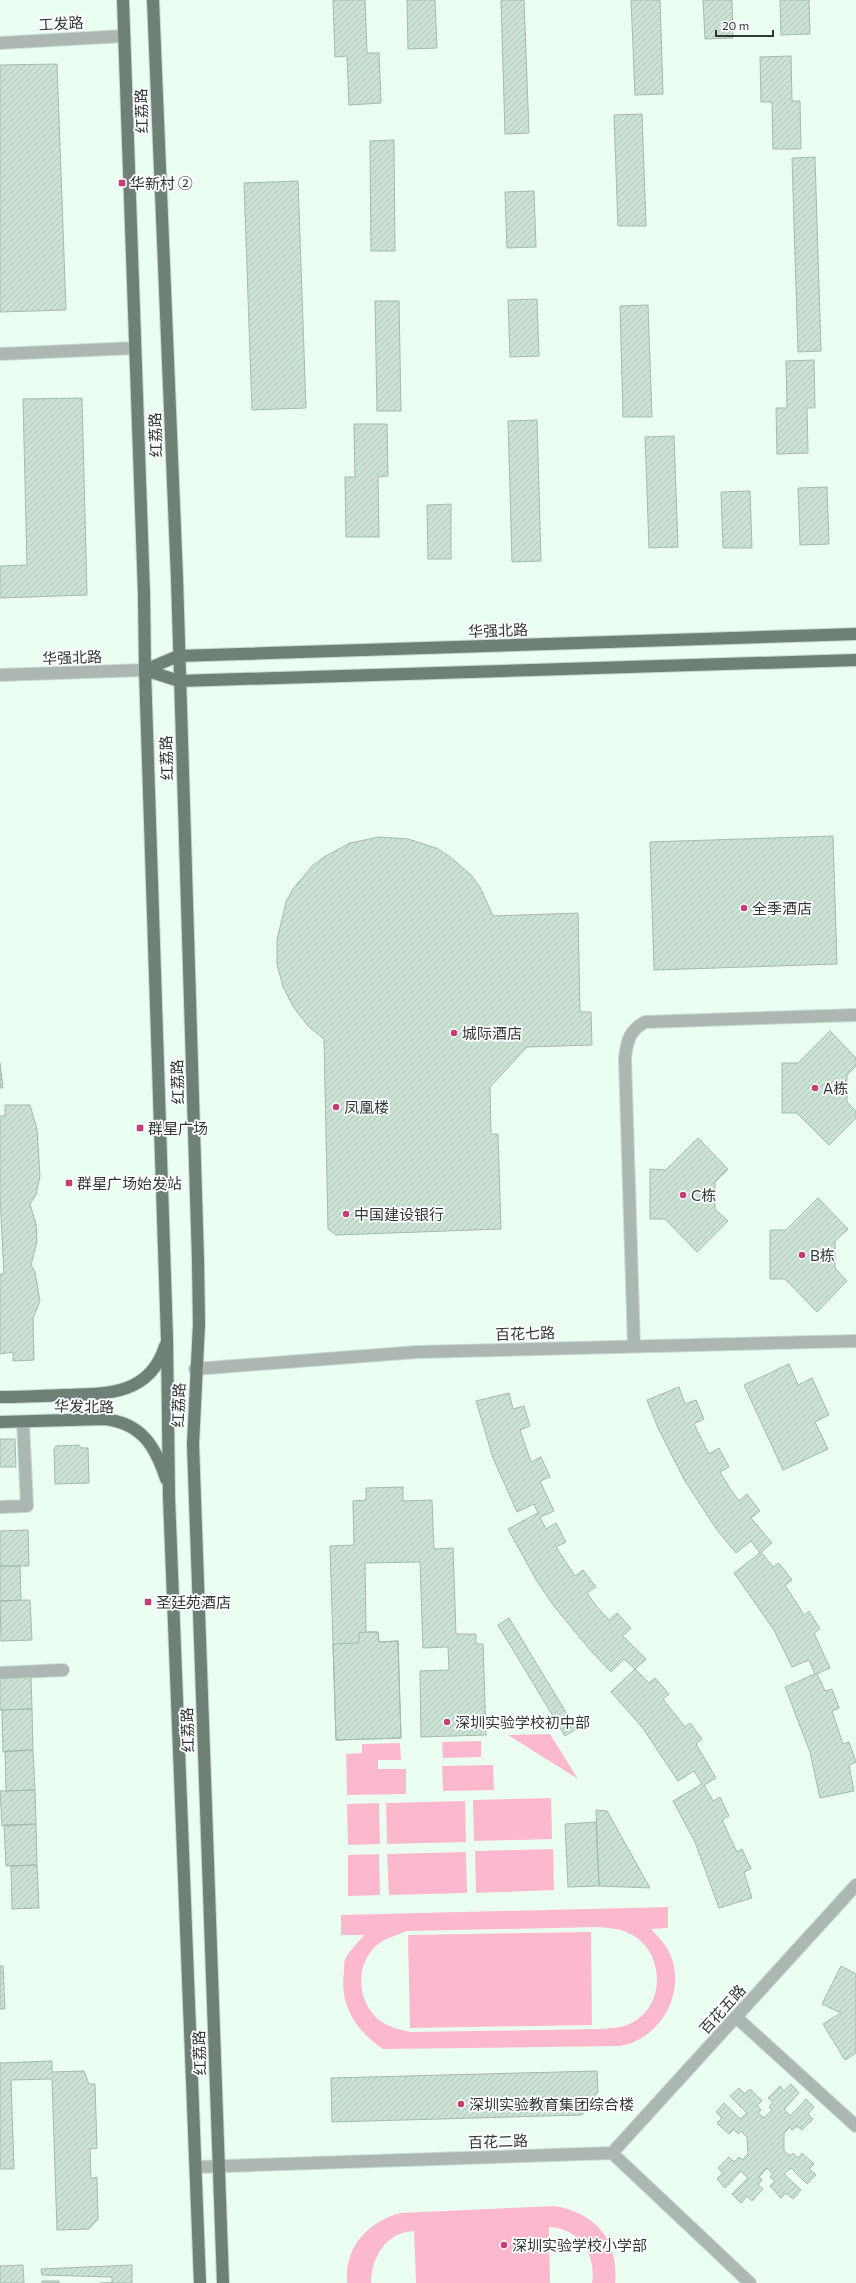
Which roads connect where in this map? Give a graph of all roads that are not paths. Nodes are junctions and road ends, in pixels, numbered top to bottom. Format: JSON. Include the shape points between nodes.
{"nodes":[{"id":1,"x":123,"y":0,"type":"edge"},
{"id":2,"x":153,"y":0,"type":"edge"},
{"id":3,"x":124,"y":36,"type":"junction"},
{"id":4,"x":0,"y":42,"type":"edge"},
{"id":5,"x":135,"y":348,"type":"junction"},
{"id":6,"x":0,"y":354,"type":"edge"},
{"id":7,"x":856,"y":634,"type":"edge"},
{"id":8,"x":178,"y":656,"type":"junction"},
{"id":9,"x":856,"y":660,"type":"edge"},
{"id":10,"x":145,"y":670,"type":"junction"},
{"id":11,"x":0,"y":675,"type":"edge"},
{"id":12,"x":180,"y":681,"type":"junction"},
{"id":13,"x":856,"y":1015,"type":"edge"},
{"id":14,"x":167,"y":1339,"type":"junction"},
{"id":15,"x":856,"y":1341,"type":"edge"},
{"id":16,"x":634,"y":1346,"type":"junction"},
{"id":17,"x":195,"y":1368,"type":"junction"},
{"id":18,"x":0,"y":1397,"type":"edge"},
{"id":19,"x":0,"y":1422,"type":"edge"},
{"id":20,"x":23,"y":1422,"type":"junction"},
{"id":21,"x":169,"y":1497,"type":"junction"},
{"id":22,"x":0,"y":1507,"type":"edge"},
{"id":23,"x":63,"y":1670,"type":"dead end"},
{"id":24,"x":0,"y":1673,"type":"edge"},
{"id":25,"x":856,"y":1886,"type":"edge"},
{"id":26,"x":736,"y":2017,"type":"junction"},
{"id":27,"x":856,"y":2126,"type":"edge"},
{"id":28,"x":612,"y":2153,"type":"junction"},
{"id":29,"x":218,"y":2166,"type":"junction"},
{"id":30,"x":196,"y":2167,"type":"junction"},
{"id":31,"x":200,"y":2283,"type":"edge"},
{"id":32,"x":223,"y":2283,"type":"edge"},
{"id":33,"x":750,"y":2283,"type":"edge"}],
"edges":[{"from":1,"to":3,"type":"main road","name":"红荔路"},
{"from":2,"to":8,"type":"main road","name":"红荔路"},
{"from":3,"to":4,"type":"street","name":"工发路"},
{"from":3,"to":5,"type":"main road","name":"红荔路"},
{"from":5,"to":6,"type":"street"},
{"from":5,"to":10,"type":"main road","name":"红荔路"},
{"from":7,"to":8,"type":"main road","name":"华强北路"},
{"from":8,"to":10,"type":"main road","name":"华强北路"},
{"from":8,"to":12,"type":"main road","name":"红荔路"},
{"from":9,"to":12,"type":"main road","name":"华强北路"},
{"from":10,"to":11,"type":"street","name":"华强北路"},
{"from":10,"to":12,"type":"main road","name":"华强北路"},
{"from":10,"to":14,"type":"main road","name":"红荔路"},
{"from":12,"to":17,"type":"main road","name":"红荔路","via":[[199,1267],[199,1324]]},
{"from":13,"to":16,"type":"street","via":[[645,1022],[634,1028],[627,1040],[625,1058]]},
{"from":14,"to":18,"type":"main road","name":"华发北路","via":[[153,1369],[144,1378],[124,1390],[102,1394]]},
{"from":14,"to":21,"type":"main road","name":"红荔路"},
{"from":15,"to":16,"type":"street","name":"百花七路"},
{"from":16,"to":17,"type":"street","name":"百花七路","via":[[417,1352]]},
{"from":17,"to":29,"type":"main road","name":"红荔路","via":[[193,1452]]},
{"from":19,"to":20,"type":"main road","name":"华发北路"},
{"from":20,"to":21,"type":"main road","name":"华发北路","via":[[104,1419],[129,1425],[144,1437],[156,1454],[166,1479]]},
{"from":20,"to":22,"type":"street","via":[[27,1506]]},
{"from":21,"to":30,"type":"main road","name":"红荔路"},
{"from":23,"to":24,"type":"street"},
{"from":25,"to":26,"type":"street","name":"百花五路"},
{"from":26,"to":27,"type":"street"},
{"from":26,"to":28,"type":"street","name":"百花五路"},
{"from":28,"to":29,"type":"street","name":"百花二路"},
{"from":28,"to":33,"type":"street"},
{"from":29,"to":30,"type":"street","name":"百花二路"},
{"from":29,"to":32,"type":"main road","name":"红荔路"},
{"from":30,"to":31,"type":"main road","name":"红荔路"}]}
